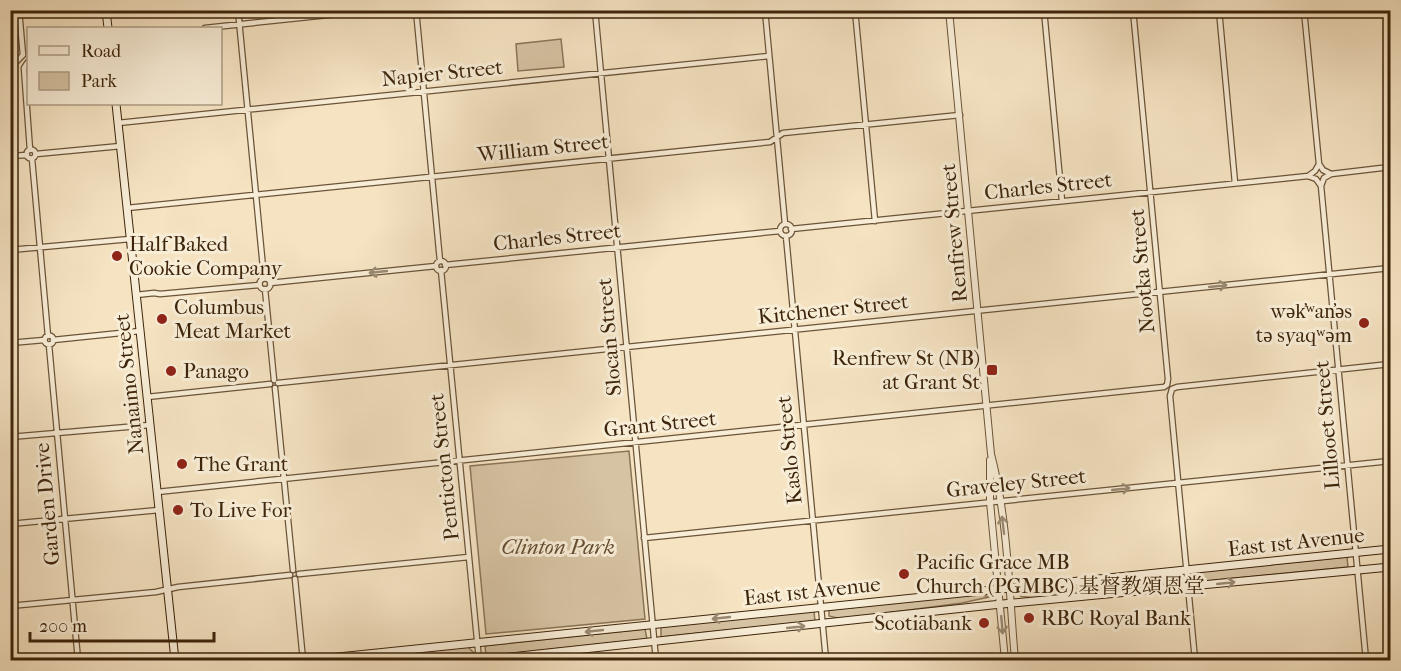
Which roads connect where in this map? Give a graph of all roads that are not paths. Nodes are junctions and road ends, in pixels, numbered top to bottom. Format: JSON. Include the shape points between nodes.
{"nodes":[{"id":1,"x":19,"y":10,"type":"edge"},
{"id":2,"x":106,"y":10,"type":"edge"},
{"id":3,"x":238,"y":10,"type":"edge"},
{"id":4,"x":376,"y":10,"type":"edge"},
{"id":5,"x":416,"y":10,"type":"edge"},
{"id":6,"x":595,"y":10,"type":"edge"},
{"id":7,"x":794,"y":10,"type":"edge"},
{"id":8,"x":855,"y":10,"type":"edge"},
{"id":9,"x":949,"y":10,"type":"edge"},
{"id":10,"x":1044,"y":10,"type":"edge"},
{"id":11,"x":1133,"y":10,"type":"edge"},
{"id":12,"x":1219,"y":10,"type":"edge"},
{"id":13,"x":1304,"y":10,"type":"edge"},
{"id":14,"x":1389,"y":10,"type":"edge"},
{"id":15,"x":765,"y":12,"type":"edge"},
{"id":16,"x":1390,"y":21,"type":"edge"},
{"id":17,"x":239,"y":25,"type":"junction"},
{"id":18,"x":108,"y":27,"type":"edge"},
{"id":19,"x":216,"y":27,"type":"edge"},
{"id":20,"x":769,"y":56,"type":"junction"},
{"id":21,"x":10,"y":63,"type":"edge"},
{"id":22,"x":27,"y":63,"type":"edge"},
{"id":23,"x":601,"y":73,"type":"junction"},
{"id":24,"x":424,"y":91,"type":"junction"},
{"id":25,"x":116,"y":105,"type":"edge"},
{"id":26,"x":247,"y":110,"type":"junction"},
{"id":27,"x":960,"y":115,"type":"junction"},
{"id":28,"x":118,"y":123,"type":"junction"},
{"id":29,"x":866,"y":123,"type":"junction"},
{"id":30,"x":777,"y":137,"type":"junction"},
{"id":31,"x":121,"y":146,"type":"junction"},
{"id":32,"x":29,"y":152,"type":"junction"},
{"id":33,"x":36,"y":154,"type":"junction"},
{"id":34,"x":10,"y":156,"type":"edge"},
{"id":35,"x":609,"y":158,"type":"junction"},
{"id":36,"x":32,"y":159,"type":"junction"},
{"id":37,"x":1319,"y":164,"type":"junction"},
{"id":38,"x":1390,"y":167,"type":"edge"},
{"id":39,"x":1331,"y":174,"type":"junction"},
{"id":40,"x":432,"y":176,"type":"junction"},
{"id":41,"x":1308,"y":176,"type":"junction"},
{"id":42,"x":1235,"y":183,"type":"junction"},
{"id":43,"x":1321,"y":186,"type":"junction"},
{"id":44,"x":1151,"y":192,"type":"junction"},
{"id":45,"x":256,"y":194,"type":"junction"},
{"id":46,"x":1062,"y":201,"type":"junction"},
{"id":47,"x":127,"y":208,"type":"junction"},
{"id":48,"x":969,"y":211,"type":"junction"},
{"id":49,"x":875,"y":221,"type":"junction"},
{"id":50,"x":785,"y":224,"type":"junction"},
{"id":51,"x":791,"y":229,"type":"junction"},
{"id":52,"x":780,"y":231,"type":"junction"},
{"id":53,"x":786,"y":236,"type":"junction"},
{"id":54,"x":130,"y":239,"type":"junction"},
{"id":55,"x":40,"y":248,"type":"junction"},
{"id":56,"x":617,"y":248,"type":"junction"},
{"id":57,"x":10,"y":250,"type":"edge"},
{"id":58,"x":440,"y":261,"type":"junction"},
{"id":59,"x":445,"y":265,"type":"junction"},
{"id":60,"x":436,"y":266,"type":"junction"},
{"id":61,"x":1390,"y":268,"type":"edge"},
{"id":62,"x":441,"y":270,"type":"junction"},
{"id":63,"x":1329,"y":274,"type":"junction"},
{"id":64,"x":264,"y":278,"type":"junction"},
{"id":65,"x":270,"y":283,"type":"junction"},
{"id":66,"x":259,"y":285,"type":"junction"},
{"id":67,"x":266,"y":289,"type":"junction"},
{"id":68,"x":1160,"y":292,"type":"junction"},
{"id":69,"x":136,"y":295,"type":"junction"},
{"id":70,"x":977,"y":311,"type":"junction"},
{"id":71,"x":795,"y":330,"type":"junction"},
{"id":72,"x":140,"y":331,"type":"junction"},
{"id":73,"x":48,"y":336,"type":"junction"},
{"id":74,"x":44,"y":340,"type":"junction"},
{"id":75,"x":53,"y":340,"type":"junction"},
{"id":76,"x":10,"y":344,"type":"edge"},
{"id":77,"x":49,"y":345,"type":"junction"},
{"id":78,"x":626,"y":347,"type":"junction"},
{"id":79,"x":1390,"y":364,"type":"edge"},
{"id":80,"x":450,"y":366,"type":"junction"},
{"id":81,"x":1338,"y":371,"type":"junction"},
{"id":82,"x":274,"y":384,"type":"junction"},
{"id":83,"x":1169,"y":387,"type":"junction"},
{"id":84,"x":147,"y":397,"type":"junction"},
{"id":85,"x":986,"y":406,"type":"junction"},
{"id":86,"x":150,"y":425,"type":"junction"},
{"id":87,"x":804,"y":425,"type":"junction"},
{"id":88,"x":57,"y":433,"type":"junction"},
{"id":89,"x":10,"y":437,"type":"edge"},
{"id":90,"x":635,"y":443,"type":"junction"},
{"id":91,"x":991,"y":453,"type":"junction"},
{"id":92,"x":460,"y":461,"type":"junction"},
{"id":93,"x":1390,"y":461,"type":"edge"},
{"id":94,"x":1347,"y":465,"type":"junction"},
{"id":95,"x":284,"y":479,"type":"junction"},
{"id":96,"x":1179,"y":482,"type":"junction"},
{"id":97,"x":157,"y":492,"type":"junction"},
{"id":98,"x":1000,"y":501,"type":"junction"},
{"id":99,"x":990,"y":502,"type":"junction"},
{"id":100,"x":159,"y":510,"type":"junction"},
{"id":101,"x":65,"y":519,"type":"junction"},
{"id":102,"x":813,"y":521,"type":"junction"},
{"id":103,"x":10,"y":524,"type":"edge"},
{"id":104,"x":644,"y":538,"type":"junction"},
{"id":105,"x":1390,"y":549,"type":"edge"},
{"id":106,"x":1356,"y":553,"type":"junction"},
{"id":107,"x":469,"y":557,"type":"junction"},
{"id":108,"x":1390,"y":567,"type":"edge"},
{"id":109,"x":1186,"y":570,"type":"junction"},
{"id":110,"x":1358,"y":570,"type":"junction"},
{"id":111,"x":292,"y":572,"type":"junction"},
{"id":112,"x":299,"y":574,"type":"junction"},
{"id":113,"x":295,"y":579,"type":"junction"},
{"id":114,"x":1188,"y":587,"type":"junction"},
{"id":115,"x":1009,"y":588,"type":"junction"},
{"id":116,"x":167,"y":589,"type":"junction"},
{"id":117,"x":999,"y":589,"type":"junction"},
{"id":118,"x":73,"y":599,"type":"junction"},
{"id":119,"x":1010,"y":604,"type":"junction"},
{"id":120,"x":1000,"y":605,"type":"junction"},
{"id":121,"x":10,"y":606,"type":"edge"},
{"id":122,"x":822,"y":607,"type":"junction"},
{"id":123,"x":823,"y":624,"type":"junction"},
{"id":124,"x":652,"y":625,"type":"junction"},
{"id":125,"x":654,"y":642,"type":"junction"},
{"id":126,"x":477,"y":644,"type":"junction"},
{"id":127,"x":78,"y":660,"type":"edge"},
{"id":128,"x":175,"y":660,"type":"edge"},
{"id":129,"x":303,"y":660,"type":"edge"},
{"id":130,"x":309,"y":660,"type":"edge"},
{"id":131,"x":480,"y":660,"type":"edge"},
{"id":132,"x":656,"y":660,"type":"edge"},
{"id":133,"x":826,"y":660,"type":"edge"},
{"id":134,"x":1005,"y":660,"type":"edge"},
{"id":135,"x":1015,"y":660,"type":"edge"},
{"id":136,"x":1195,"y":660,"type":"edge"},
{"id":137,"x":1366,"y":660,"type":"edge"}],
"edges":[{"from":1,"to":21,"type":"street","via":[[23,55]]},
{"from":2,"to":18,"type":"main road"},
{"from":3,"to":17,"type":"street"},
{"from":4,"to":17,"type":"street"},
{"from":5,"to":24,"type":"street"},
{"from":6,"to":23,"type":"street","name":"Slocan Street"},
{"from":7,"to":15,"type":"street"},
{"from":8,"to":29,"type":"street"},
{"from":9,"to":27,"type":"street","name":"Renfrew Street"},
{"from":10,"to":46,"type":"street"},
{"from":11,"to":44,"type":"street","name":"Nootka Street"},
{"from":12,"to":42,"type":"street"},
{"from":13,"to":37,"type":"street"},
{"from":14,"to":16,"type":"street"},
{"from":15,"to":20,"type":"street"},
{"from":17,"to":19,"type":"street"},
{"from":17,"to":26,"type":"street"},
{"from":20,"to":23,"type":"street","name":"Napier Street"},
{"from":20,"to":30,"type":"street"},
{"from":22,"to":32,"type":"street","via":[[24,68]]},
{"from":23,"to":24,"type":"street","name":"Napier Street"},
{"from":23,"to":35,"type":"street","name":"Slocan Street"},
{"from":24,"to":26,"type":"street","name":"Napier Street"},
{"from":24,"to":40,"type":"street"},
{"from":25,"to":28,"type":"main road","name":"Nanaimo Street"},
{"from":26,"to":28,"type":"street","name":"Napier Street"},
{"from":26,"to":45,"type":"street"},
{"from":27,"to":29,"type":"street","name":"William Street"},
{"from":27,"to":48,"type":"street","name":"Renfrew Street"},
{"from":28,"to":31,"type":"main road","name":"Nanaimo Street"},
{"from":29,"to":30,"type":"street","name":"William Street"},
{"from":29,"to":49,"type":"street"},
{"from":30,"to":35,"type":"street","name":"William Street","via":[[770,142]]},
{"from":30,"to":50,"type":"street"},
{"from":31,"to":33,"type":"street"},
{"from":31,"to":47,"type":"main road","name":"Nanaimo Street"},
{"from":32,"to":33,"type":"street","via":[[34,150]]},
{"from":32,"to":34,"type":"street"},
{"from":32,"to":36,"type":"street"},
{"from":33,"to":36,"type":"street"},
{"from":35,"to":40,"type":"street","name":"William Street"},
{"from":35,"to":56,"type":"street","name":"Slocan Street"},
{"from":36,"to":55,"type":"street"},
{"from":37,"to":39,"type":"street"},
{"from":37,"to":41,"type":"street"},
{"from":38,"to":39,"type":"street"},
{"from":39,"to":43,"type":"street","name":"Lillooet Street"},
{"from":40,"to":45,"type":"street","name":"William Street"},
{"from":40,"to":58,"type":"street"},
{"from":41,"to":42,"type":"street","name":"Charles Street"},
{"from":41,"to":43,"type":"street","name":"Charles Street"},
{"from":42,"to":44,"type":"street","name":"Charles Street"},
{"from":43,"to":63,"type":"street","name":"Lillooet Street"},
{"from":44,"to":46,"type":"street","name":"Charles Street"},
{"from":44,"to":68,"type":"street","name":"Nootka Street"},
{"from":45,"to":47,"type":"street","name":"William Street"},
{"from":45,"to":64,"type":"street"},
{"from":46,"to":48,"type":"street","name":"Charles Street"},
{"from":47,"to":54,"type":"main road","name":"Nanaimo Street"},
{"from":48,"to":49,"type":"street","name":"Charles Street"},
{"from":48,"to":70,"type":"street","name":"Renfrew Street"},
{"from":49,"to":51,"type":"street","name":"Charles Street"},
{"from":50,"to":51,"type":"street"},
{"from":50,"to":52,"type":"street"},
{"from":51,"to":53,"type":"street"},
{"from":52,"to":53,"type":"street"},
{"from":52,"to":56,"type":"street","name":"Charles Street"},
{"from":53,"to":71,"type":"street","name":"Kaslo Street"},
{"from":54,"to":55,"type":"street"},
{"from":54,"to":69,"type":"main road","name":"Nanaimo Street"},
{"from":55,"to":57,"type":"street"},
{"from":55,"to":73,"type":"street"},
{"from":56,"to":59,"type":"street","name":"Charles Street"},
{"from":56,"to":78,"type":"street","name":"Slocan Street"},
{"from":58,"to":59,"type":"street"},
{"from":58,"to":60,"type":"street"},
{"from":59,"to":62,"type":"street"},
{"from":60,"to":62,"type":"street"},
{"from":60,"to":65,"type":"street","one_way":true},
{"from":61,"to":63,"type":"street","name":"Kitchener Street"},
{"from":62,"to":80,"type":"street","name":"Penticton Street"},
{"from":68,"to":63,"type":"street","name":"Kitchener Street","one_way":true},
{"from":63,"to":81,"type":"street","name":"Lillooet Street"},
{"from":64,"to":65,"type":"street"},
{"from":64,"to":66,"type":"street"},
{"from":65,"to":67,"type":"street"},
{"from":66,"to":67,"type":"street"},
{"from":66,"to":69,"type":"street"},
{"from":67,"to":82,"type":"street"},
{"from":68,"to":70,"type":"street","name":"Kitchener Street"},
{"from":68,"to":83,"type":"street","name":"Nootka Street"},
{"from":69,"to":72,"type":"main road","name":"Nanaimo Street"},
{"from":70,"to":71,"type":"street","name":"Kitchener Street"},
{"from":70,"to":85,"type":"street","name":"Renfrew Street"},
{"from":71,"to":78,"type":"street","name":"Kitchener Street"},
{"from":71,"to":87,"type":"street","name":"Kaslo Street"},
{"from":72,"to":75,"type":"street"},
{"from":72,"to":84,"type":"main road","name":"Nanaimo Street"},
{"from":73,"to":74,"type":"street"},
{"from":73,"to":75,"type":"street"},
{"from":74,"to":76,"type":"street"},
{"from":74,"to":77,"type":"street"},
{"from":75,"to":77,"type":"street"},
{"from":77,"to":88,"type":"street","name":"Garden Drive"},
{"from":78,"to":80,"type":"street","name":"Kitchener Street"},
{"from":78,"to":90,"type":"street","name":"Slocan Street"},
{"from":79,"to":81,"type":"street","name":"Grant Street"},
{"from":80,"to":82,"type":"street","name":"Kitchener Street"},
{"from":80,"to":92,"type":"street","name":"Penticton Street"},
{"from":81,"to":83,"type":"street","name":"Grant Street"},
{"from":81,"to":94,"type":"street","name":"Lillooet Street"},
{"from":82,"to":84,"type":"street","name":"Kitchener Street"},
{"from":82,"to":95,"type":"street"},
{"from":83,"to":85,"type":"street","name":"Grant Street"},
{"from":83,"to":96,"type":"street","name":"Nootka Street"},
{"from":84,"to":86,"type":"main road","name":"Nanaimo Street"},
{"from":85,"to":87,"type":"street","name":"Grant Street"},
{"from":85,"to":91,"type":"street","name":"Renfrew Street"},
{"from":86,"to":88,"type":"street"},
{"from":86,"to":97,"type":"main road","name":"Nanaimo Street"},
{"from":87,"to":90,"type":"street","name":"Grant Street"},
{"from":87,"to":102,"type":"street","name":"Kaslo Street"},
{"from":88,"to":89,"type":"street"},
{"from":88,"to":101,"type":"street","name":"Garden Drive"},
{"from":90,"to":92,"type":"street","name":"Grant Street"},
{"from":90,"to":104,"type":"street","name":"Slocan Street"},
{"from":91,"to":98,"type":"street","name":"Renfrew Street"},
{"from":91,"to":99,"type":"street","name":"Renfrew Street"},
{"from":92,"to":95,"type":"street","name":"Grant Street"},
{"from":92,"to":107,"type":"street","name":"Penticton Street"},
{"from":93,"to":94,"type":"street","name":"Graveley Street"},
{"from":94,"to":96,"type":"street","name":"Graveley Street"},
{"from":94,"to":106,"type":"street","name":"Lillooet Street"},
{"from":95,"to":97,"type":"street","name":"Grant Street"},
{"from":95,"to":111,"type":"street"},
{"from":98,"to":96,"type":"street","name":"Graveley Street","one_way":true},
{"from":96,"to":109,"type":"street","name":"Nootka Street"},
{"from":97,"to":100,"type":"main road","name":"Nanaimo Street"},
{"from":98,"to":99,"type":"street","name":"Graveley Street"},
{"from":115,"to":98,"type":"street","name":"Renfrew Street","one_way":true},
{"from":99,"to":102,"type":"street","name":"Graveley Street"},
{"from":99,"to":117,"type":"street","name":"Renfrew Street"},
{"from":100,"to":101,"type":"street"},
{"from":100,"to":116,"type":"main road","name":"Nanaimo Street"},
{"from":101,"to":103,"type":"street"},
{"from":101,"to":118,"type":"street","name":"Garden Drive"},
{"from":102,"to":104,"type":"street","name":"Graveley Street"},
{"from":102,"to":122,"type":"street","name":"Kaslo Street"},
{"from":104,"to":124,"type":"street","name":"Slocan Street"},
{"from":105,"to":106,"type":"main road","name":"East 1st Avenue"},
{"from":106,"to":109,"type":"main road","name":"East 1st Avenue"},
{"from":106,"to":110,"type":"street","name":"Lillooet Street"},
{"from":107,"to":112,"type":"street"},
{"from":107,"to":126,"type":"street","name":"Penticton Street"},
{"from":108,"to":110,"type":"main road","name":"East 1st Avenue"},
{"from":109,"to":114,"type":"street","name":"Nootka Street"},
{"from":109,"to":115,"type":"main road","name":"East 1st Avenue"},
{"from":114,"to":110,"type":"main road","name":"East 1st Avenue","one_way":true},
{"from":110,"to":137,"type":"street","name":"Lillooet Street"},
{"from":111,"to":112,"type":"street"},
{"from":111,"to":113,"type":"street"},
{"from":111,"to":116,"type":"street"},
{"from":112,"to":113,"type":"street"},
{"from":113,"to":129,"type":"street"},
{"from":114,"to":119,"type":"main road","name":"East 1st Avenue"},
{"from":114,"to":136,"type":"street","name":"Nootka Street"},
{"from":115,"to":117,"type":"main road","name":"East 1st Avenue"},
{"from":115,"to":119,"type":"street","name":"Renfrew Street"},
{"from":116,"to":118,"type":"street"},
{"from":116,"to":128,"type":"main road","name":"Nanaimo Street"},
{"from":117,"to":120,"type":"street","name":"Renfrew Street"},
{"from":117,"to":122,"type":"main road","name":"East 1st Avenue"},
{"from":118,"to":121,"type":"street"},
{"from":118,"to":127,"type":"street","name":"Garden Drive"},
{"from":119,"to":120,"type":"main road","name":"East 1st Avenue"},
{"from":119,"to":135,"type":"street","name":"Renfrew Street"},
{"from":120,"to":123,"type":"main road","name":"East 1st Avenue"},
{"from":120,"to":134,"type":"street","name":"Renfrew Street","one_way":true},
{"from":122,"to":123,"type":"street","name":"Kaslo Street"},
{"from":122,"to":124,"type":"main road","name":"East 1st Avenue","one_way":true},
{"from":125,"to":123,"type":"main road","name":"East 1st Avenue","one_way":true},
{"from":123,"to":133,"type":"street","name":"Kaslo Street"},
{"from":124,"to":125,"type":"street","name":"Slocan Street"},
{"from":124,"to":126,"type":"main road","name":"East 1st Avenue","one_way":true},
{"from":125,"to":131,"type":"main road","name":"East 1st Avenue"},
{"from":125,"to":132,"type":"street","name":"Slocan Street"},
{"from":126,"to":130,"type":"main road","name":"East 1st Avenue"},
{"from":126,"to":131,"type":"street","name":"Penticton Street"}]}
